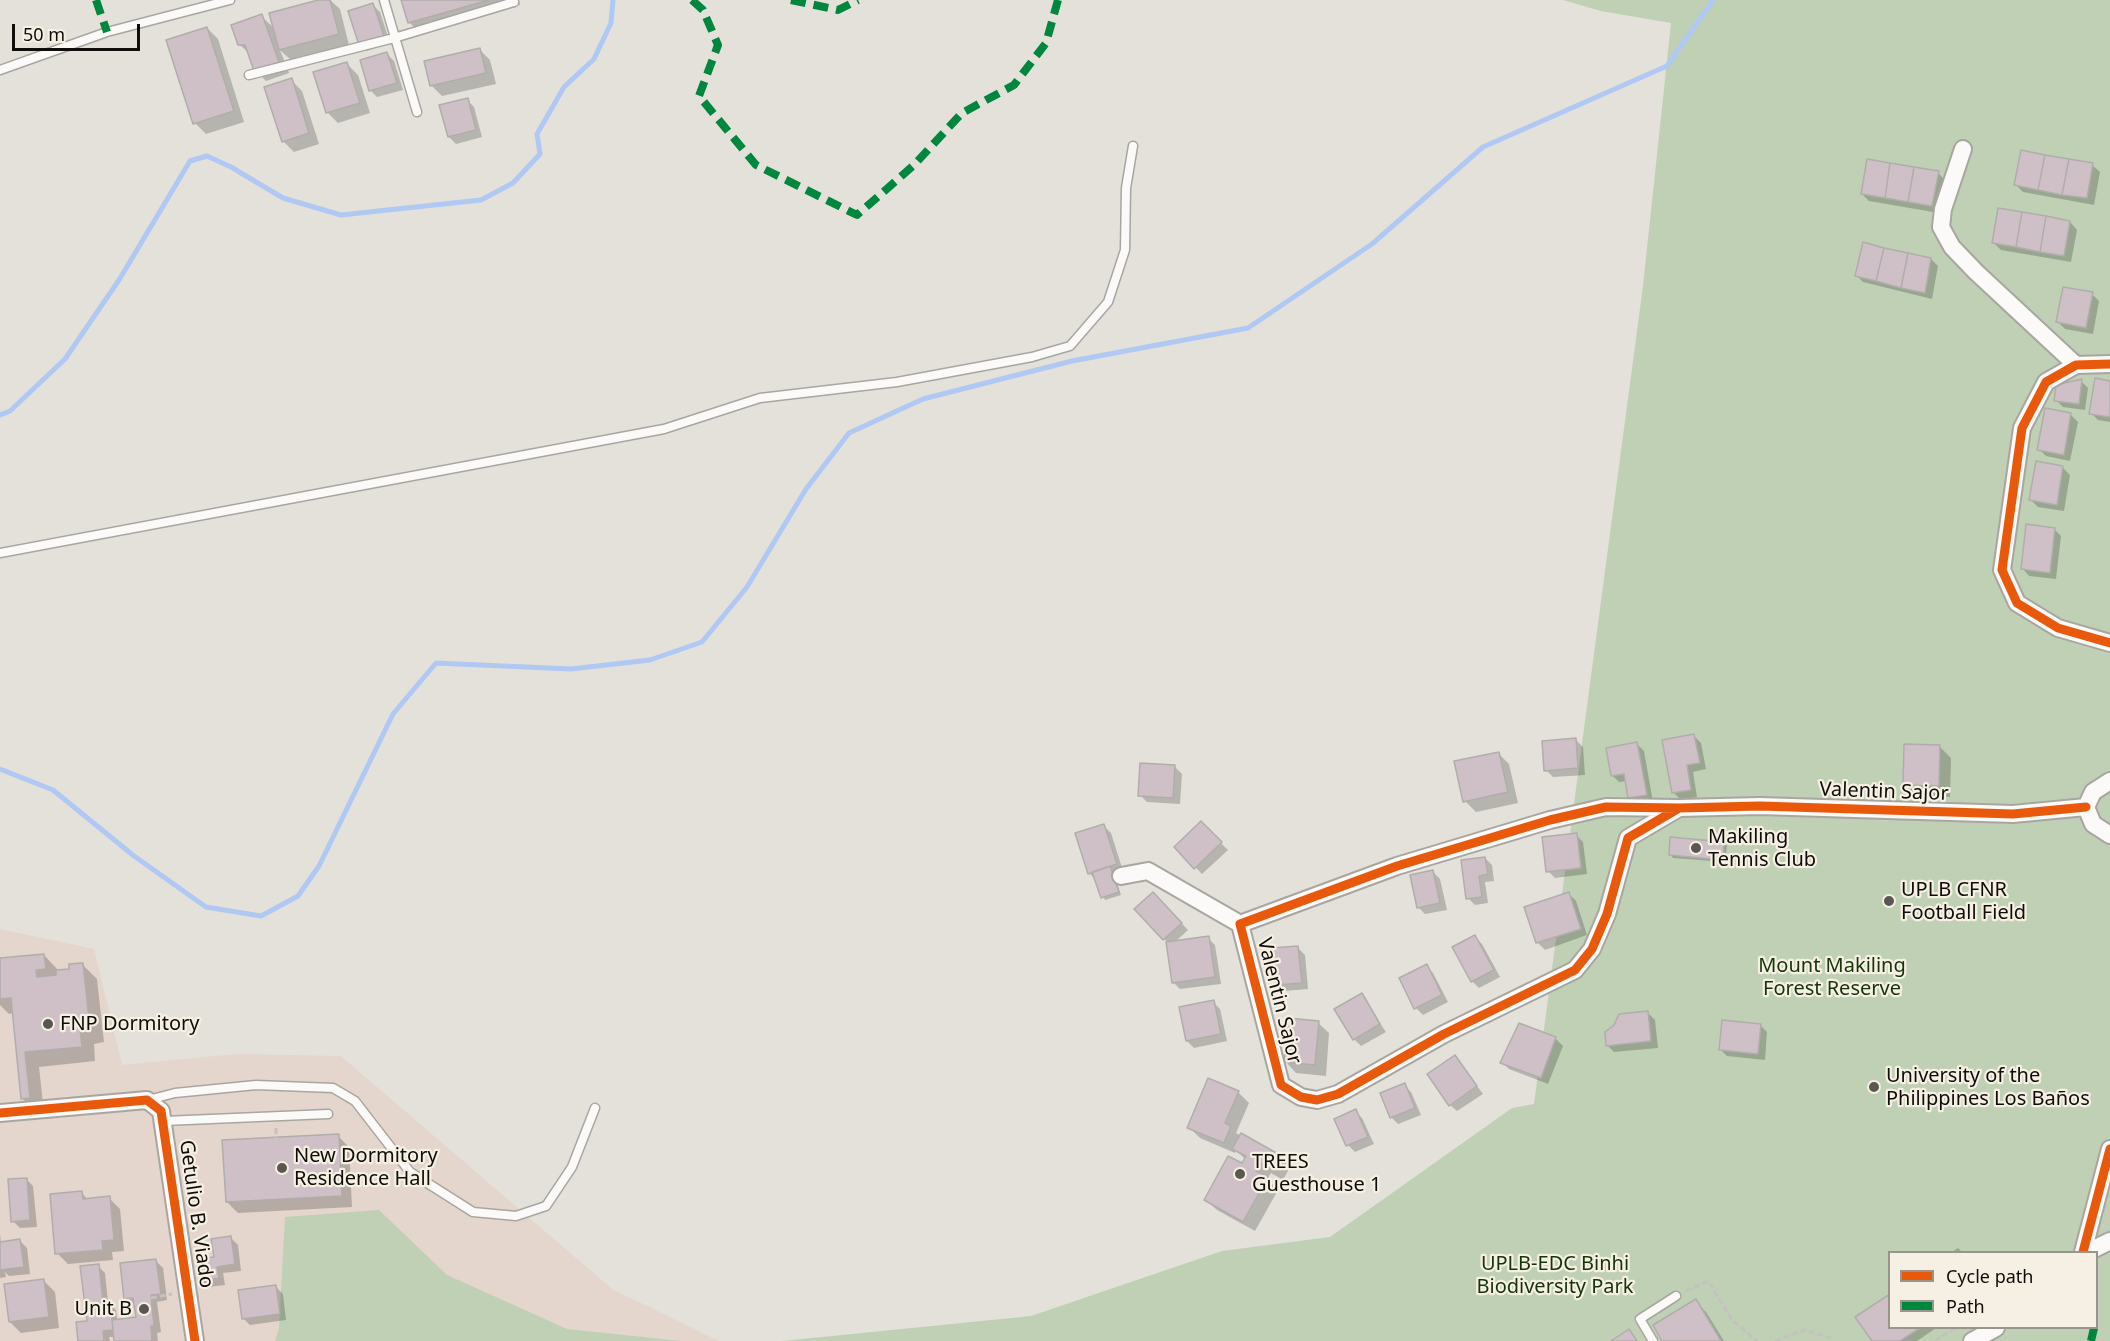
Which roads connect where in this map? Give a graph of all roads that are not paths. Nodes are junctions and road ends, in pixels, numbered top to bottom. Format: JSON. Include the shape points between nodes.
{"nodes":[{"id":1,"x":230,"y":0,"type":"edge"},
{"id":2,"x":384,"y":0,"type":"edge"},
{"id":3,"x":514,"y":2,"type":"dead end"},
{"id":4,"x":394,"y":38,"type":"junction"},
{"id":5,"x":0,"y":70,"type":"edge"},
{"id":6,"x":249,"y":75,"type":"dead end"},
{"id":7,"x":417,"y":112,"type":"dead end"},
{"id":8,"x":1133,"y":146,"type":"dead end"},
{"id":9,"x":1963,"y":149,"type":"dead end"},
{"id":10,"x":2110,"y":364,"type":"edge"},
{"id":11,"x":2076,"y":365,"type":"junction"},
{"id":12,"x":0,"y":553,"type":"edge"},
{"id":13,"x":2110,"y":643,"type":"edge"},
{"id":14,"x":2110,"y":781,"type":"edge"},
{"id":15,"x":2086,"y":807,"type":"junction"},
{"id":16,"x":1679,"y":808,"type":"junction"},
{"id":17,"x":2110,"y":835,"type":"edge"},
{"id":18,"x":1121,"y":876,"type":"dead end"},
{"id":19,"x":1240,"y":924,"type":"junction"},
{"id":20,"x":147,"y":1100,"type":"junction"},
{"id":21,"x":595,"y":1108,"type":"dead end"},
{"id":22,"x":0,"y":1113,"type":"edge"},
{"id":23,"x":328,"y":1114,"type":"dead end"},
{"id":24,"x":164,"y":1121,"type":"junction"},
{"id":25,"x":2110,"y":1149,"type":"edge"},
{"id":26,"x":2110,"y":1241,"type":"edge"},
{"id":27,"x":2083,"y":1251,"type":"edge"},
{"id":28,"x":2090,"y":1251,"type":"edge"},
{"id":29,"x":1676,"y":1296,"type":"road end"},
{"id":30,"x":1994,"y":1329,"type":"edge"},
{"id":31,"x":195,"y":1341,"type":"edge"},
{"id":32,"x":1653,"y":1341,"type":"edge"},
{"id":33,"x":1972,"y":1341,"type":"edge"}],
"edges":[{"from":1,"to":5,"type":"lane","via":[[107,32]]},
{"from":2,"to":4,"type":"lane"},
{"from":3,"to":4,"type":"lane"},
{"from":4,"to":6,"type":"lane"},
{"from":4,"to":7,"type":"lane"},
{"from":8,"to":12,"type":"lane","via":[[1126,188],[1125,250],[1112,292],[1070,346],[1032,357],[897,382],[760,398],[664,429]]},
{"from":9,"to":11,"type":"street","via":[[1941,227],[1952,247],[1976,272]]},
{"from":10,"to":11,"type":"street"},
{"from":11,"to":13,"type":"street","via":[[2046,382],[2022,428],[2002,570],[2017,603],[2058,628]]},
{"from":14,"to":15,"type":"street","via":[[2093,792]]},
{"from":15,"to":16,"type":"street","name":"Valentin Sajor","via":[[2013,814],[1760,806]]},
{"from":15,"to":17,"type":"street","via":[[2093,824]]},
{"from":16,"to":19,"type":"street","name":"Valentin Sajor","via":[[1606,807],[1550,820],[1397,866]]},
{"from":16,"to":19,"type":"street","name":"Valentin Sajor","via":[[1628,838],[1607,914],[1592,949],[1575,970],[1444,1034],[1338,1094],[1317,1100],[1301,1097],[1281,1085]]},
{"from":18,"to":19,"type":"street","via":[[1148,870]]},
{"from":20,"to":21,"type":"lane","via":[[175,1093],[255,1085],[333,1088],[355,1101],[410,1172],[473,1212],[516,1216],[546,1206],[572,1167]]},
{"from":20,"to":22,"type":"street"},
{"from":20,"to":24,"type":"street","name":"Getulio B. Viado","via":[[161,1111]]},
{"from":23,"to":24,"type":"lane"},
{"from":24,"to":31,"type":"street","name":"Getulio B. Viado"},
{"from":25,"to":27,"type":"street"},
{"from":26,"to":28,"type":"street"},
{"from":29,"to":32,"type":"lane","via":[[1640,1319]]},
{"from":30,"to":33,"type":"street"}]}
